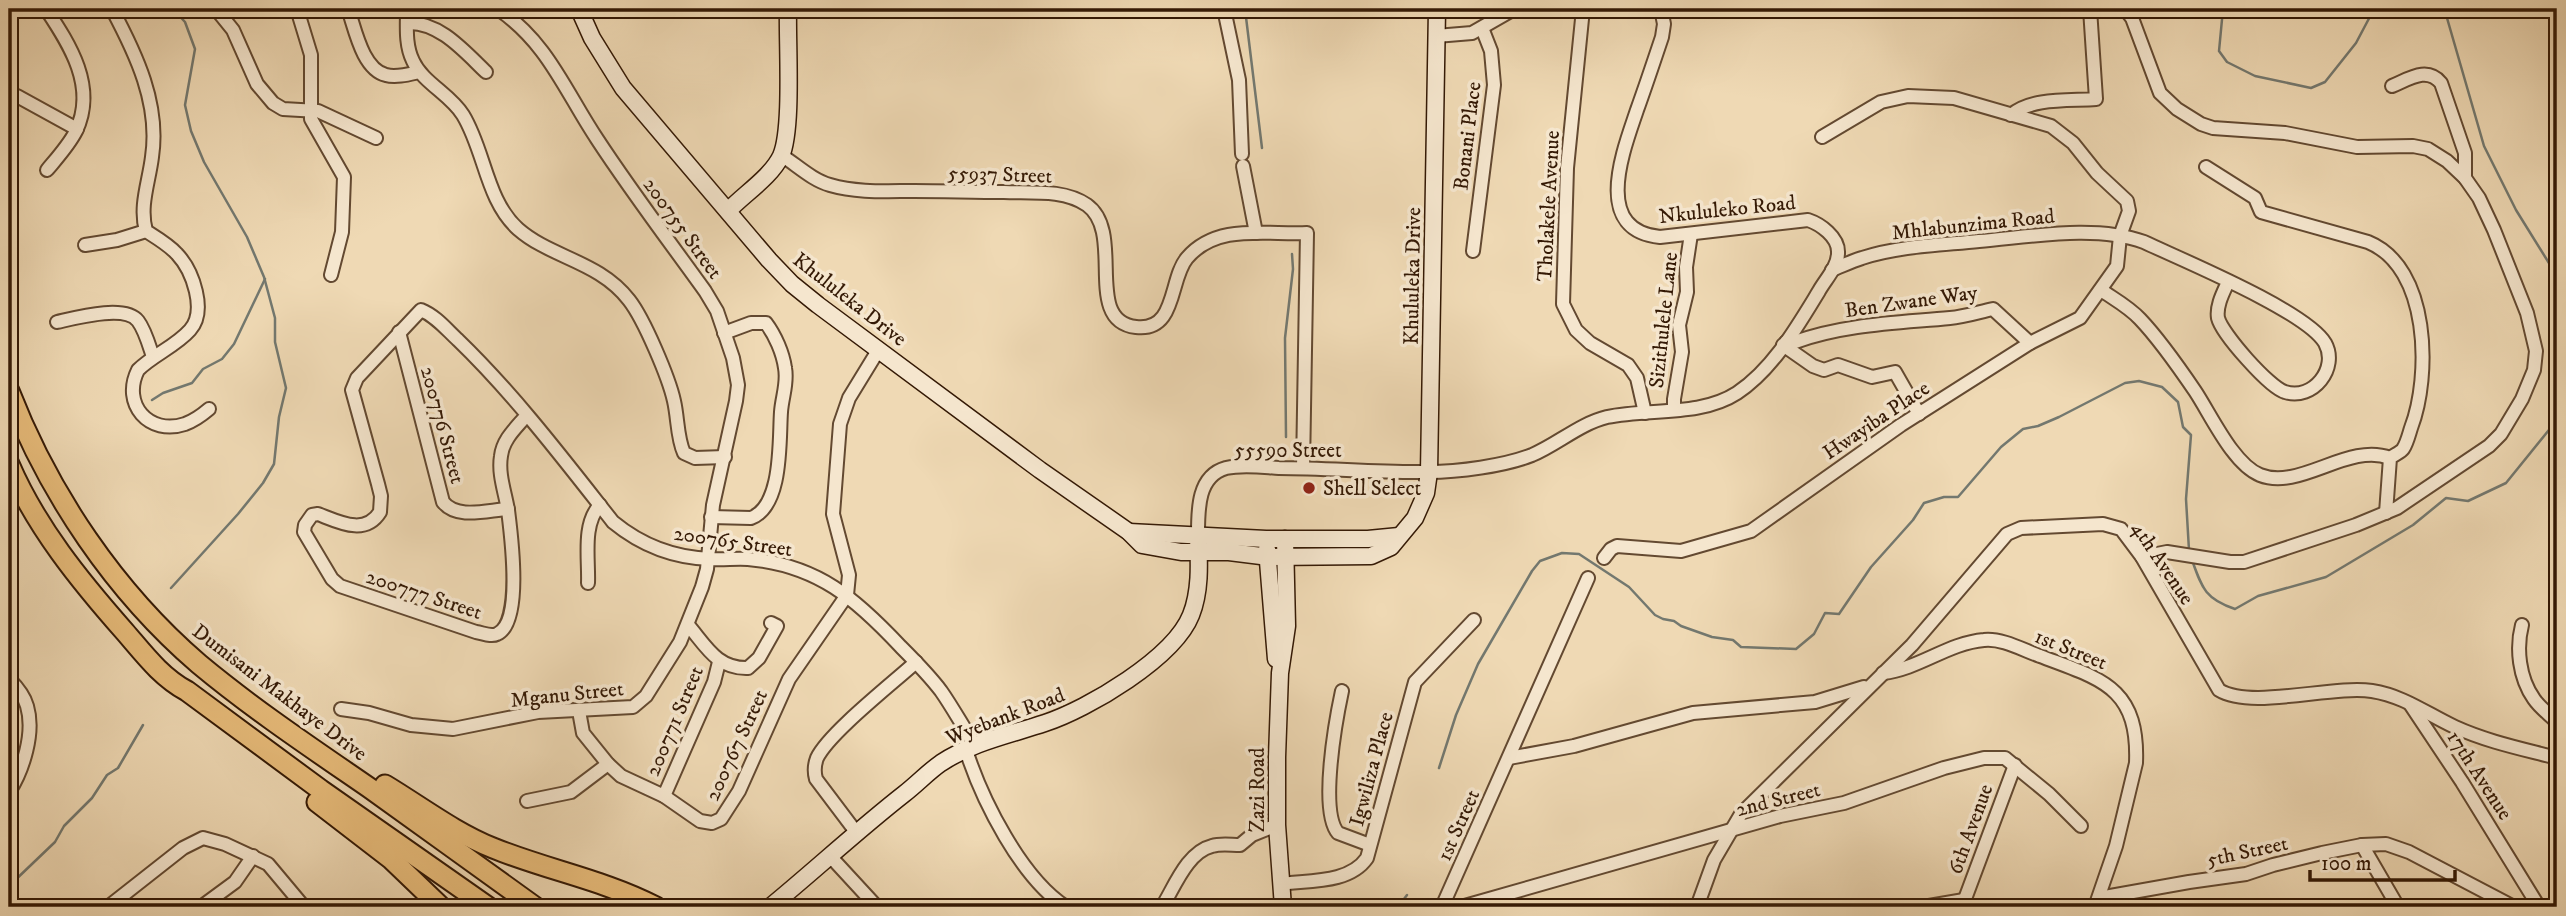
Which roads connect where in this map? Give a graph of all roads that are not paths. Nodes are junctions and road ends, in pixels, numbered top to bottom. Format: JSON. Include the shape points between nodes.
{"nodes":[{"id":1,"x":46,"y":9,"type":"edge"},
{"id":2,"x":112,"y":9,"type":"edge"},
{"id":3,"x":216,"y":9,"type":"edge"},
{"id":4,"x":297,"y":9,"type":"edge"},
{"id":5,"x":348,"y":9,"type":"edge"},
{"id":6,"x":407,"y":9,"type":"edge"},
{"id":7,"x":579,"y":9,"type":"edge"},
{"id":8,"x":788,"y":9,"type":"edge"},
{"id":9,"x":1224,"y":9,"type":"edge"},
{"id":10,"x":1437,"y":9,"type":"edge"},
{"id":11,"x":1514,"y":9,"type":"edge"},
{"id":12,"x":1583,"y":9,"type":"edge"},
{"id":13,"x":1661,"y":9,"type":"edge"},
{"id":14,"x":2090,"y":9,"type":"edge"},
{"id":15,"x":2125,"y":9,"type":"edge"},
{"id":16,"x":502,"y":10,"type":"edge"},
{"id":17,"x":407,"y":23,"type":"junction"},
{"id":18,"x":1482,"y":28,"type":"junction"},
{"id":19,"x":1436,"y":36,"type":"junction"},
{"id":20,"x":419,"y":72,"type":"junction"},
{"id":21,"x":486,"y":72,"type":"dead end"},
{"id":22,"x":2392,"y":86,"type":"dead end"},
{"id":23,"x":17,"y":96,"type":"dead end"},
{"id":24,"x":310,"y":110,"type":"junction"},
{"id":25,"x":2011,"y":115,"type":"junction"},
{"id":26,"x":77,"y":129,"type":"junction"},
{"id":27,"x":1822,"y":137,"type":"dead end"},
{"id":28,"x":376,"y":138,"type":"dead end"},
{"id":29,"x":781,"y":155,"type":"junction"},
{"id":30,"x":2206,"y":167,"type":"dead end"},
{"id":31,"x":47,"y":170,"type":"dead end"},
{"id":32,"x":2465,"y":178,"type":"junction"},
{"id":33,"x":728,"y":211,"type":"junction"},
{"id":34,"x":146,"y":231,"type":"junction"},
{"id":35,"x":1256,"y":233,"type":"junction"},
{"id":36,"x":1691,"y":234,"type":"junction"},
{"id":37,"x":2120,"y":236,"type":"junction"},
{"id":38,"x":85,"y":245,"type":"dead end"},
{"id":39,"x":1473,"y":250,"type":"dead end"},
{"id":40,"x":1832,"y":270,"type":"junction"},
{"id":41,"x":331,"y":275,"type":"dead end"},
{"id":42,"x":2228,"y":282,"type":"junction"},
{"id":43,"x":2101,"y":290,"type":"junction"},
{"id":44,"x":57,"y":322,"type":"dead end"},
{"id":45,"x":399,"y":332,"type":"junction"},
{"id":46,"x":724,"y":333,"type":"junction"},
{"id":47,"x":1785,"y":343,"type":"junction"},
{"id":48,"x":2029,"y":343,"type":"junction"},
{"id":49,"x":879,"y":349,"type":"junction"},
{"id":50,"x":153,"y":357,"type":"junction"},
{"id":51,"x":9,"y":391,"type":"edge"},
{"id":52,"x":209,"y":410,"type":"dead end"},
{"id":53,"x":1674,"y":410,"type":"junction"},
{"id":54,"x":1645,"y":413,"type":"junction"},
{"id":55,"x":1919,"y":414,"type":"junction"},
{"id":56,"x":526,"y":416,"type":"junction"},
{"id":57,"x":725,"y":457,"type":"junction"},
{"id":58,"x":2390,"y":458,"type":"junction"},
{"id":59,"x":9,"y":464,"type":"edge"},
{"id":60,"x":1303,"y":468,"type":"junction"},
{"id":61,"x":1429,"y":472,"type":"junction"},
{"id":62,"x":600,"y":505,"type":"junction"},
{"id":63,"x":508,"y":509,"type":"junction"},
{"id":64,"x":712,"y":511,"type":"junction"},
{"id":65,"x":2386,"y":513,"type":"junction"},
{"id":66,"x":1129,"y":532,"type":"junction"},
{"id":67,"x":1198,"y":536,"type":"junction"},
{"id":68,"x":1399,"y":536,"type":"junction"},
{"id":69,"x":1266,"y":539,"type":"junction"},
{"id":70,"x":1285,"y":539,"type":"junction"},
{"id":71,"x":1199,"y":553,"type":"junction"},
{"id":72,"x":1269,"y":557,"type":"junction"},
{"id":73,"x":2141,"y":557,"type":"junction"},
{"id":74,"x":1286,"y":558,"type":"junction"},
{"id":75,"x":1604,"y":558,"type":"dead end"},
{"id":76,"x":708,"y":559,"type":"junction"},
{"id":77,"x":1588,"y":578,"type":"dead end"},
{"id":78,"x":588,"y":583,"type":"dead end"},
{"id":79,"x":847,"y":595,"type":"junction"},
{"id":80,"x":1474,"y":620,"type":"dead end"},
{"id":81,"x":771,"y":623,"type":"dead end"},
{"id":82,"x":688,"y":625,"type":"junction"},
{"id":83,"x":2522,"y":625,"type":"dead end"},
{"id":84,"x":719,"y":662,"type":"junction"},
{"id":85,"x":916,"y":662,"type":"junction"},
{"id":86,"x":1280,"y":673,"type":"junction"},
{"id":87,"x":1883,"y":673,"type":"junction"},
{"id":88,"x":9,"y":679,"type":"edge"},
{"id":89,"x":172,"y":682,"type":"junction"},
{"id":90,"x":1871,"y":684,"type":"junction"},
{"id":91,"x":1342,"y":691,"type":"dead end"},
{"id":92,"x":2408,"y":701,"type":"junction"},
{"id":93,"x":250,"y":703,"type":"junction"},
{"id":94,"x":341,"y":709,"type":"dead end"},
{"id":95,"x":579,"y":711,"type":"junction"},
{"id":96,"x":2557,"y":722,"type":"edge"},
{"id":97,"x":970,"y":747,"type":"junction"},
{"id":98,"x":1509,"y":758,"type":"junction"},
{"id":99,"x":2557,"y":758,"type":"edge"},
{"id":100,"x":608,"y":764,"type":"junction"},
{"id":101,"x":2015,"y":765,"type":"junction"},
{"id":102,"x":9,"y":792,"type":"edge"},
{"id":103,"x":664,"y":796,"type":"junction"},
{"id":104,"x":527,"y":801,"type":"dead end"},
{"id":105,"x":1277,"y":825,"type":"junction"},
{"id":106,"x":2081,"y":826,"type":"dead end"},
{"id":107,"x":1732,"y":830,"type":"junction"},
{"id":108,"x":856,"y":832,"type":"junction"},
{"id":109,"x":1370,"y":845,"type":"junction"},
{"id":110,"x":2362,"y":845,"type":"junction"},
{"id":111,"x":253,"y":856,"type":"junction"},
{"id":112,"x":830,"y":856,"type":"junction"},
{"id":113,"x":1280,"y":884,"type":"junction"},
{"id":114,"x":2097,"y":903,"type":"edge"},
{"id":115,"x":1963,"y":904,"type":"edge"},
{"id":116,"x":108,"y":907,"type":"edge"},
{"id":117,"x":201,"y":907,"type":"edge"},
{"id":118,"x":304,"y":907,"type":"edge"},
{"id":119,"x":441,"y":907,"type":"edge"},
{"id":120,"x":488,"y":907,"type":"edge"},
{"id":121,"x":535,"y":907,"type":"edge"},
{"id":122,"x":656,"y":907,"type":"edge"},
{"id":123,"x":770,"y":907,"type":"edge"},
{"id":124,"x":877,"y":907,"type":"edge"},
{"id":125,"x":1063,"y":907,"type":"edge"},
{"id":126,"x":1162,"y":907,"type":"edge"},
{"id":127,"x":1283,"y":907,"type":"edge"},
{"id":128,"x":1443,"y":907,"type":"edge"},
{"id":129,"x":1461,"y":907,"type":"edge"},
{"id":130,"x":1697,"y":907,"type":"edge"},
{"id":131,"x":1923,"y":907,"type":"edge"},
{"id":132,"x":2398,"y":907,"type":"edge"},
{"id":133,"x":2514,"y":907,"type":"edge"},
{"id":134,"x":2539,"y":907,"type":"edge"}],
"edges":[{"from":1,"to":26,"type":"street","via":[[75,54],[83,109]]},
{"from":2,"to":34,"type":"street","via":[[149,96],[154,139],[143,208]]},
{"from":3,"to":24,"type":"street","via":[[233,30],[267,98],[283,109]]},
{"from":4,"to":24,"type":"street","via":[[310,55]]},
{"from":5,"to":20,"type":"street","via":[[365,55],[377,70],[386,75]]},
{"from":6,"to":17,"type":"street"},
{"from":7,"to":33,"type":"street","name":"Khululeka Drive","via":[[623,88]]},
{"from":8,"to":29,"type":"street","via":[[787,112]]},
{"from":9,"to":35,"type":"street","via":[[1239,80],[1243,160]]},
{"from":10,"to":19,"type":"street","name":"Khululeka Drive"},
{"from":11,"to":18,"type":"street"},
{"from":12,"to":54,"type":"street","name":"Tholakele Avenue","via":[[1567,168],[1563,304],[1576,330],[1628,365],[1637,378]]},
{"from":13,"to":36,"type":"street","name":"Nkululeko Road","via":[[1662,37],[1620,163],[1617,195],[1626,220],[1644,234]]},
{"from":14,"to":25,"type":"street","via":[[2096,99],[2035,103]]},
{"from":15,"to":32,"type":"street","via":[[2160,93],[2201,124],[2357,147],[2420,147],[2438,154]]},
{"from":16,"to":46,"type":"street","name":"200755 Street","via":[[555,69],[595,137],[705,291]]},
{"from":17,"to":20,"type":"street","via":[[408,47]]},
{"from":17,"to":21,"type":"street","via":[[426,24]]},
{"from":18,"to":19,"type":"street","via":[[1464,35]]},
{"from":18,"to":39,"type":"street","name":"Bonani Place","via":[[1491,51],[1494,85]]},
{"from":19,"to":61,"type":"street","name":"Khululeka Drive"},
{"from":20,"to":57,"type":"street","via":[[453,101],[463,116],[506,216],[533,240],[600,274],[630,301],[669,381],[684,453],[695,458]]},
{"from":22,"to":32,"type":"street","via":[[2424,74],[2441,83],[2462,145]]},
{"from":23,"to":26,"type":"street"},
{"from":24,"to":28,"type":"street"},
{"from":24,"to":41,"type":"street","via":[[317,133],[344,177],[342,232]]},
{"from":25,"to":27,"type":"street","via":[[1954,98],[1899,97],[1881,102]]},
{"from":25,"to":37,"type":"street","name":"Hwayiba Place","via":[[2059,130],[2127,201],[2129,211]]},
{"from":26,"to":31,"type":"street"},
{"from":29,"to":33,"type":"street"},
{"from":29,"to":35,"type":"street","name":"55937 Street","via":[[814,178],[843,188],[1045,192],[1074,198],[1095,212],[1101,224],[1111,311],[1126,325],[1137,328],[1160,321],[1167,312],[1180,270],[1199,247],[1230,233]]},
{"from":30,"to":58,"type":"street","via":[[2255,198],[2261,212],[2368,242],[2383,249],[2396,264],[2420,320],[2423,364],[2414,421],[2403,449]]},
{"from":32,"to":65,"type":"street","via":[[2494,230],[2532,330],[2537,362],[2501,434]]},
{"from":33,"to":49,"type":"street","name":"Khululeka Drive","via":[[792,284]]},
{"from":34,"to":38,"type":"street"},
{"from":34,"to":50,"type":"street","via":[[177,254],[187,268],[198,309],[188,333]]},
{"from":35,"to":60,"type":"street","name":"55937 Street","via":[[1307,233]]},
{"from":36,"to":40,"type":"street","name":"Nkululeko Road","via":[[1808,220],[1822,227],[1833,241],[1838,253]]},
{"from":36,"to":53,"type":"street","name":"Sizithulele Lane"},
{"from":37,"to":40,"type":"street","name":"Mhlabunzima Road","via":[[2059,234],[1921,246],[1861,258]]},
{"from":37,"to":42,"type":"street","name":"Mhlabunzima Road","via":[[2144,242]]},
{"from":37,"to":43,"type":"street","name":"Hwayiba Place","via":[[2117,266]]},
{"from":40,"to":47,"type":"street"},
{"from":42,"to":42,"type":"street","name":"Mhlabunzima Road","via":[[2295,315],[2317,333],[2325,343],[2329,362],[2317,384],[2304,392],[2287,393],[2266,380],[2218,319]]},
{"from":43,"to":48,"type":"street","name":"Hwayiba Place","via":[[2080,318]]},
{"from":43,"to":58,"type":"street","via":[[2139,318],[2236,454],[2259,475],[2284,477],[2370,454]]},
{"from":44,"to":50,"type":"street","via":[[111,313],[135,317]]},
{"from":45,"to":56,"type":"street","name":"200765 Street","via":[[421,310],[427,313],[484,365]]},
{"from":45,"to":63,"type":"street","name":"200776 Street","via":[[443,502],[457,513]]},
{"from":45,"to":63,"type":"street","name":"200777 Street","via":[[352,390],[381,496],[380,512],[369,523],[355,526],[318,514],[304,525],[332,579],[340,586],[492,636],[500,633],[510,616],[513,567]]},
{"from":46,"to":57,"type":"street","name":"200755 Street","via":[[737,385]]},
{"from":46,"to":64,"type":"street","via":[[765,323],[782,355],[786,385],[770,497],[751,518]]},
{"from":47,"to":48,"type":"street","name":"Ben Zwane Way","via":[[1849,328],[1952,318],[1993,309]]},
{"from":47,"to":53,"type":"street","via":[[1763,372],[1733,395]]},
{"from":47,"to":55,"type":"street","via":[[1824,370],[1838,365],[1872,377],[1895,372]]},
{"from":48,"to":55,"type":"street","name":"Hwayiba Place"},
{"from":49,"to":66,"type":"street","name":"Khululeka Drive"},
{"from":49,"to":79,"type":"street","via":[[849,398],[840,424],[833,514],[849,575]]},
{"from":50,"to":52,"type":"street","via":[[133,379],[134,402],[146,421],[158,426],[184,424]]},
{"from":51,"to":93,"type":"main road","name":"Dumisani Makhaye Drive","via":[[53,484],[108,566],[175,641]]},
{"from":53,"to":54,"type":"street"},
{"from":54,"to":61,"type":"street","via":[[1590,422],[1532,455]]},
{"from":55,"to":75,"type":"street","name":"Hwayiba Place","via":[[1751,531],[1681,551],[1617,546]]},
{"from":56,"to":62,"type":"street","name":"200765 Street"},
{"from":56,"to":63,"type":"street","name":"200777 Street","via":[[508,436],[500,457]]},
{"from":57,"to":64,"type":"street","name":"200755 Street"},
{"from":58,"to":65,"type":"street"},
{"from":59,"to":89,"type":"main road","via":[[46,532],[78,578]]},
{"from":60,"to":61,"type":"street","name":"55590 Street"},
{"from":60,"to":67,"type":"street","name":"55590 Street","via":[[1226,468],[1215,474],[1201,494]]},
{"from":61,"to":68,"type":"street","name":"Khululeka Drive","via":[[1422,506]]},
{"from":62,"to":76,"type":"street","name":"200765 Street","via":[[638,541],[668,553]]},
{"from":62,"to":78,"type":"street","via":[[591,521]]},
{"from":64,"to":76,"type":"street","name":"200755 Street"},
{"from":65,"to":73,"type":"street","via":[[2236,563],[2183,553]]},
{"from":66,"to":67,"type":"street"},
{"from":66,"to":71,"type":"street","name":"Khululeka Drive","via":[[1142,545]]},
{"from":67,"to":69,"type":"street"},
{"from":67,"to":71,"type":"street","name":"Wyebank Road"},
{"from":68,"to":70,"type":"street"},
{"from":68,"to":74,"type":"street","name":"Khululeka Drive","via":[[1391,547],[1371,556]]},
{"from":69,"to":70,"type":"street"},
{"from":69,"to":72,"type":"street","name":"Zazi Road"},
{"from":70,"to":74,"type":"street","name":"Zazi Road"},
{"from":71,"to":72,"type":"street","name":"Khululeka Drive"},
{"from":71,"to":97,"type":"street","name":"Wyebank Road","via":[[1195,604],[1171,645],[1109,693],[1077,711]]},
{"from":72,"to":74,"type":"street","name":"Khululeka Drive"},
{"from":72,"to":86,"type":"street","name":"Zazi Road"},
{"from":73,"to":87,"type":"street","name":"4th Avenue","via":[[2121,529],[2110,525],[2013,531]]},
{"from":73,"to":92,"type":"street","name":"4th Avenue","via":[[2225,694],[2264,697],[2370,690]]},
{"from":74,"to":86,"type":"street","name":"Zazi Road","via":[[1287,626]]},
{"from":76,"to":79,"type":"street","name":"200765 Street","via":[[748,559],[788,567]]},
{"from":76,"to":82,"type":"street","name":"Mganu Street"},
{"from":77,"to":98,"type":"street","name":"1st Street"},
{"from":79,"to":85,"type":"street","name":"200765 Street"},
{"from":79,"to":103,"type":"street","name":"200767 Street","via":[[789,679],[739,791],[721,819],[700,821]]},
{"from":80,"to":109,"type":"street","name":"Igwiliza Place","via":[[1415,682]]},
{"from":81,"to":84,"type":"street","via":[[777,626],[748,668]]},
{"from":82,"to":84,"type":"street"},
{"from":82,"to":95,"type":"street","name":"Mganu Street","via":[[642,701],[627,708]]},
{"from":83,"to":96,"type":"street","via":[[2518,650],[2528,688]]},
{"from":84,"to":103,"type":"street","name":"200771 Street"},
{"from":85,"to":97,"type":"street","name":"200765 Street","via":[[939,688]]},
{"from":85,"to":108,"type":"street","via":[[834,736],[817,758],[816,779]]},
{"from":86,"to":105,"type":"street","name":"Zazi Road"},
{"from":87,"to":90,"type":"street","name":"4th Avenue"},
{"from":87,"to":114,"type":"street","name":"1st Street","via":[[1985,640],[2069,667],[2112,687],[2130,717],[2137,748],[2116,846]]},
{"from":88,"to":102,"type":"street","via":[[23,696],[30,725],[23,761]]},
{"from":89,"to":119,"type":"main road","via":[[215,723],[383,853]]},
{"from":89,"to":120,"type":"main road"},
{"from":90,"to":98,"type":"street","via":[[1815,702],[1685,715],[1574,746]]},
{"from":90,"to":107,"type":"street","name":"4th Avenue","via":[[1741,814]]},
{"from":91,"to":109,"type":"street","via":[[1330,753],[1331,818],[1338,833]]},
{"from":92,"to":99,"type":"street","name":"4th Avenue","via":[[2478,737]]},
{"from":92,"to":134,"type":"street","name":"17th Avenue"},
{"from":93,"to":121,"type":"main road","name":"Dumisani Makhaye Drive"},
{"from":93,"to":122,"type":"main road","via":[[460,832]]},
{"from":94,"to":95,"type":"street","name":"Mganu Street","via":[[453,729],[538,712]]},
{"from":95,"to":100,"type":"street","name":"200767 Street","via":[[583,733]]},
{"from":97,"to":108,"type":"street","name":"Wyebank Road","via":[[939,765]]},
{"from":97,"to":125,"type":"street","name":"200765 Street","via":[[983,796],[997,824],[1035,878]]},
{"from":98,"to":128,"type":"street","name":"1st Street"},
{"from":100,"to":103,"type":"street","name":"200767 Street","via":[[621,776]]},
{"from":100,"to":104,"type":"street","via":[[571,792]]},
{"from":101,"to":106,"type":"street","name":"2nd Street"},
{"from":101,"to":107,"type":"street","name":"2nd Street","via":[[2006,758],[1972,760],[1844,803]]},
{"from":101,"to":115,"type":"street","name":"6th Avenue"},
{"from":105,"to":113,"type":"street","name":"Zazi Road"},
{"from":105,"to":126,"type":"street","via":[[1240,845],[1204,849],[1182,873]]},
{"from":107,"to":129,"type":"street","name":"2nd Street"},
{"from":107,"to":130,"type":"street","name":"4th Avenue","via":[[1714,860]]},
{"from":108,"to":112,"type":"street","name":"Wyebank Road"},
{"from":109,"to":113,"type":"street","name":"Igwiliza Place","via":[[1361,866],[1347,875]]},
{"from":110,"to":114,"type":"street","name":"5th Street","via":[[2246,874]]},
{"from":110,"to":132,"type":"street"},
{"from":110,"to":133,"type":"street","name":"5th Street","via":[[2386,844],[2409,852]]},
{"from":111,"to":116,"type":"street","via":[[199,839]]},
{"from":111,"to":117,"type":"street","via":[[235,882]]},
{"from":111,"to":118,"type":"street","via":[[273,868]]},
{"from":112,"to":123,"type":"street","name":"Wyebank Road"},
{"from":112,"to":124,"type":"street"},
{"from":113,"to":127,"type":"street","name":"Zazi Road"},
{"from":115,"to":131,"type":"street"}]}
